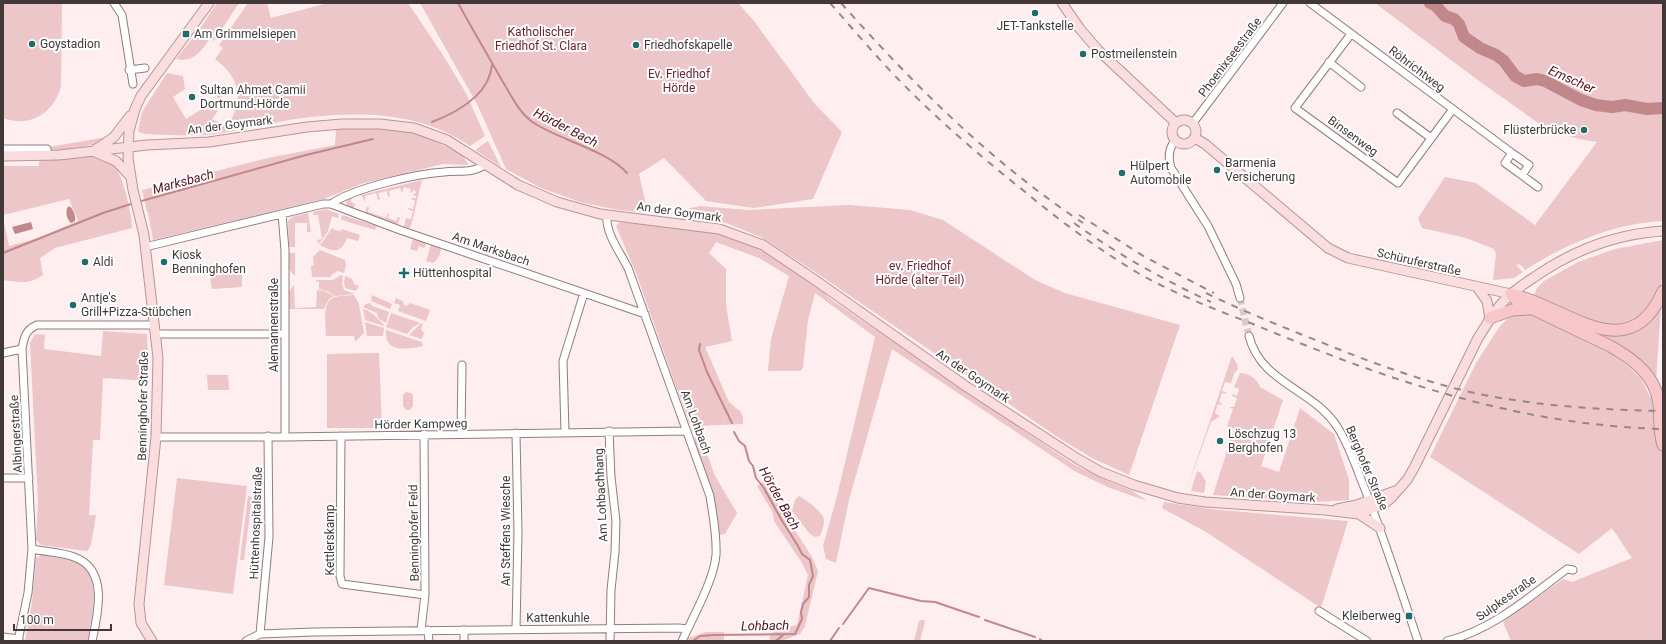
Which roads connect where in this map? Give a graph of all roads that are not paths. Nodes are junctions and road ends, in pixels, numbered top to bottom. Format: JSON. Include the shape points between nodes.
{"nodes":[{"id":1,"x":114,"y":3,"type":"edge"},
{"id":2,"x":209,"y":3,"type":"edge"},
{"id":3,"x":1062,"y":3,"type":"edge"},
{"id":4,"x":1283,"y":3,"type":"edge"},
{"id":5,"x":1310,"y":3,"type":"edge"},
{"id":6,"x":1351,"y":34,"type":"junction"},
{"id":7,"x":1329,"y":62,"type":"junction"},
{"id":8,"x":144,"y":68,"type":"dead end"},
{"id":9,"x":129,"y":70,"type":"junction"},
{"id":10,"x":132,"y":84,"type":"dead end"},
{"id":11,"x":1361,"y":87,"type":"dead end"},
{"id":12,"x":135,"y":109,"type":"junction"},
{"id":13,"x":1453,"y":109,"type":"junction"},
{"id":14,"x":1397,"y":113,"type":"dead end"},
{"id":15,"x":1176,"y":123,"type":"junction"},
{"id":16,"x":1193,"y":123,"type":"junction"},
{"id":17,"x":1195,"y":138,"type":"junction"},
{"id":18,"x":1431,"y":138,"type":"junction"},
{"id":19,"x":1175,"y":141,"type":"junction"},
{"id":20,"x":128,"y":147,"type":"junction"},
{"id":21,"x":3,"y":149,"type":"edge"},
{"id":22,"x":94,"y":151,"type":"junction"},
{"id":23,"x":1512,"y":153,"type":"junction"},
{"id":24,"x":3,"y":156,"type":"edge"},
{"id":25,"x":47,"y":156,"type":"junction"},
{"id":26,"x":486,"y":164,"type":"junction"},
{"id":27,"x":1522,"y":175,"type":"junction"},
{"id":28,"x":131,"y":177,"type":"junction"},
{"id":29,"x":1538,"y":187,"type":"dead end"},
{"id":30,"x":332,"y":204,"type":"junction"},
{"id":31,"x":282,"y":214,"type":"junction"},
{"id":32,"x":607,"y":215,"type":"junction"},
{"id":33,"x":1663,"y":231,"type":"edge"},
{"id":34,"x":145,"y":247,"type":"junction"},
{"id":35,"x":1477,"y":287,"type":"junction"},
{"id":36,"x":1663,"y":290,"type":"edge"},
{"id":37,"x":584,"y":293,"type":"junction"},
{"id":38,"x":1511,"y":294,"type":"junction"},
{"id":39,"x":1240,"y":298,"type":"tunnel mouth"},
{"id":40,"x":1530,"y":309,"type":"junction"},
{"id":41,"x":645,"y":314,"type":"junction"},
{"id":42,"x":1490,"y":318,"type":"junction"},
{"id":43,"x":155,"y":329,"type":"junction"},
{"id":44,"x":284,"y":334,"type":"junction"},
{"id":45,"x":1249,"y":336,"type":"tunnel mouth"},
{"id":46,"x":22,"y":349,"type":"junction"},
{"id":47,"x":3,"y":353,"type":"edge"},
{"id":48,"x":462,"y":365,"type":"dead end"},
{"id":49,"x":609,"y":431,"type":"junction"},
{"id":50,"x":687,"y":431,"type":"junction"},
{"id":51,"x":565,"y":432,"type":"junction"},
{"id":52,"x":516,"y":433,"type":"junction"},
{"id":53,"x":424,"y":434,"type":"junction"},
{"id":54,"x":461,"y":434,"type":"junction"},
{"id":55,"x":268,"y":436,"type":"junction"},
{"id":56,"x":341,"y":436,"type":"junction"},
{"id":57,"x":156,"y":437,"type":"junction"},
{"id":58,"x":285,"y":437,"type":"junction"},
{"id":59,"x":1663,"y":445,"type":"edge"},
{"id":60,"x":3,"y":478,"type":"edge"},
{"id":61,"x":29,"y":478,"type":"junction"},
{"id":62,"x":1371,"y":505,"type":"junction"},
{"id":63,"x":1325,"y":510,"type":"junction"},
{"id":64,"x":1359,"y":514,"type":"junction"},
{"id":65,"x":1380,"y":528,"type":"junction"},
{"id":66,"x":32,"y":549,"type":"junction"},
{"id":67,"x":1573,"y":570,"type":"dead end"},
{"id":68,"x":425,"y":595,"type":"junction"},
{"id":69,"x":1319,"y":611,"type":"dead end"},
{"id":70,"x":516,"y":629,"type":"junction"},
{"id":71,"x":610,"y":629,"type":"junction"},
{"id":72,"x":687,"y":629,"type":"junction"},
{"id":73,"x":425,"y":630,"type":"junction"},
{"id":74,"x":464,"y":630,"type":"junction"},
{"id":75,"x":260,"y":634,"type":"junction"},
{"id":76,"x":3,"y":637,"type":"edge"},
{"id":77,"x":18,"y":640,"type":"edge"},
{"id":78,"x":92,"y":641,"type":"edge"},
{"id":79,"x":152,"y":641,"type":"edge"},
{"id":80,"x":246,"y":641,"type":"edge"},
{"id":81,"x":429,"y":641,"type":"edge"},
{"id":82,"x":464,"y":641,"type":"edge"},
{"id":83,"x":610,"y":641,"type":"edge"},
{"id":84,"x":682,"y":641,"type":"edge"},
{"id":85,"x":1367,"y":641,"type":"edge"},
{"id":86,"x":1418,"y":641,"type":"edge"},
{"id":87,"x":1447,"y":641,"type":"edge"}],
"edges":[{"from":1,"to":9,"type":"street","via":[[122,15]]},
{"from":2,"to":12,"type":"main road","name":"Benninghofer Straße","via":[[151,82]]},
{"from":3,"to":15,"type":"main road","via":[[1098,50]]},
{"from":4,"to":16,"type":"street","name":"Phoenixseestraße"},
{"from":5,"to":6,"type":"street","name":"Röhrichtweg"},
{"from":6,"to":7,"type":"street","name":"Binsenweg"},
{"from":6,"to":13,"type":"street","name":"Röhrichtweg"},
{"from":7,"to":11,"type":"street"},
{"from":7,"to":18,"type":"street","name":"Binsenweg","via":[[1295,108],[1398,183]]},
{"from":8,"to":9,"type":"street"},
{"from":9,"to":10,"type":"street"},
{"from":12,"to":20,"type":"main road","name":"Benninghofer Straße","via":[[130,125]]},
{"from":12,"to":22,"type":"main road","via":[[118,132]]},
{"from":13,"to":18,"type":"street","name":"Binsenweg"},
{"from":13,"to":23,"type":"street","name":"Röhrichtweg"},
{"from":14,"to":18,"type":"street"},
{"from":15,"to":16,"type":"main road","via":[[1182,120]]},
{"from":15,"to":19,"type":"main road","via":[[1172,134]]},
{"from":16,"to":17,"type":"main road","via":[[1196,130]]},
{"from":17,"to":19,"type":"main road","via":[[1186,145]]},
{"from":17,"to":35,"type":"main road","name":"Schüruferstraße","via":[[1328,248],[1339,254]]},
{"from":19,"to":39,"type":"street","via":[[1169,153],[1171,168],[1208,226]]},
{"from":20,"to":22,"type":"main road","name":"An der Goymark"},
{"from":20,"to":26,"type":"main road","name":"An der Goymark","via":[[226,140],[325,125],[380,124],[414,128],[438,136]]},
{"from":20,"to":28,"type":"main road","name":"Benninghofer Straße"},
{"from":21,"to":25,"type":"street","via":[[47,149]]},
{"from":22,"to":25,"type":"main road","name":"An der Goymark"},
{"from":22,"to":28,"type":"main road","via":[[116,161]]},
{"from":23,"to":27,"type":"street","name":"Röhrichtweg","via":[[1529,165]]},
{"from":23,"to":27,"type":"street","via":[[1505,163]]},
{"from":24,"to":25,"type":"main road","name":"An der Goymark"},
{"from":26,"to":30,"type":"street","name":"Am Marksbach","via":[[480,169],[468,172],[444,172],[403,179],[355,192],[339,198]]},
{"from":26,"to":32,"type":"main road","name":"An der Goymark","via":[[518,185],[543,196],[575,208]]},
{"from":27,"to":29,"type":"street"},
{"from":28,"to":34,"type":"main road","name":"Benninghofer Straße"},
{"from":30,"to":31,"type":"street","name":"Am Marksbach"},
{"from":30,"to":37,"type":"street","name":"Am Marksbach"},
{"from":31,"to":34,"type":"street","name":"Am Marksbach"},
{"from":31,"to":44,"type":"street","name":"Alemannenstraße","via":[[285,250]]},
{"from":32,"to":41,"type":"street","name":"Am Lohbach","via":[[606,222],[610,233],[628,268]]},
{"from":32,"to":63,"type":"main road","name":"An der Goymark","via":[[719,229],[763,245],[968,387],[1101,472],[1134,485],[1186,499],[1220,504]]},
{"from":33,"to":38,"type":"main road","via":[[1630,235],[1571,254]]},
{"from":34,"to":43,"type":"main road","name":"Benninghofer Straße"},
{"from":35,"to":38,"type":"main road","name":"Schüruferstraße"},
{"from":35,"to":42,"type":"main road","via":[[1487,301]]},
{"from":36,"to":38,"type":"highway","via":[[1645,319],[1629,328],[1610,331],[1590,326]]},
{"from":37,"to":41,"type":"street","name":"Am Marksbach"},
{"from":37,"to":51,"type":"street","via":[[563,362]]},
{"from":38,"to":40,"type":"highway"},
{"from":38,"to":42,"type":"main road","name":"An der Goymark"},
{"from":40,"to":42,"type":"highway","via":[[1512,310]]},
{"from":40,"to":59,"type":"highway","via":[[1610,346],[1639,366],[1652,383],[1658,402]]},
{"from":41,"to":50,"type":"street","name":"Am Lohbach"},
{"from":42,"to":62,"type":"main road","name":"An der Goymark","via":[[1407,480],[1398,490]]},
{"from":43,"to":44,"type":"street","name":"Albingerstraße"},
{"from":43,"to":46,"type":"street","name":"Albingerstraße","via":[[36,325],[29,329],[24,337]]},
{"from":43,"to":57,"type":"main road","name":"Benninghofer Straße","via":[[158,380]]},
{"from":44,"to":58,"type":"street","name":"Alemannenstraße"},
{"from":45,"to":62,"type":"street","name":"Berghofer Straße","via":[[1255,354],[1268,370],[1315,403],[1337,426]]},
{"from":46,"to":47,"type":"street"},
{"from":46,"to":61,"type":"street","name":"Albingerstraße"},
{"from":48,"to":54,"type":"street"},
{"from":49,"to":50,"type":"street","name":"Hörder Kampweg"},
{"from":49,"to":51,"type":"street","name":"Hörder Kampweg"},
{"from":49,"to":71,"type":"street","name":"Am Lohbachhang","via":[[616,521]]},
{"from":50,"to":72,"type":"street","name":"Am Lohbach","via":[[710,496],[716,556],[708,582]]},
{"from":51,"to":52,"type":"street","name":"Hörder Kampweg"},
{"from":52,"to":54,"type":"street","name":"Hörder Kampweg"},
{"from":52,"to":70,"type":"street","name":"An Steffens Wiesche"},
{"from":53,"to":54,"type":"street","name":"Hörder Kampweg"},
{"from":53,"to":56,"type":"street","name":"Hörder Kampweg"},
{"from":53,"to":68,"type":"street","name":"Benninghofer Feld"},
{"from":55,"to":57,"type":"street","name":"Hörder Kampweg"},
{"from":55,"to":58,"type":"street","name":"Hörder Kampweg"},
{"from":55,"to":75,"type":"street","name":"Hüttenhospitalstraße","via":[[269,537]]},
{"from":56,"to":58,"type":"street","name":"Hörder Kampweg"},
{"from":56,"to":68,"type":"street","name":"Kettlerskamp","via":[[342,584]]},
{"from":57,"to":79,"type":"main road","name":"Benninghofer Straße","via":[[139,604],[142,623]]},
{"from":60,"to":61,"type":"street"},
{"from":61,"to":66,"type":"street","name":"Albingerstraße"},
{"from":62,"to":63,"type":"main road","name":"An der Goymark"},
{"from":62,"to":64,"type":"main road","name":"An der Goymark"},
{"from":62,"to":65,"type":"street","name":"Berghofer Straße"},
{"from":63,"to":64,"type":"main road","name":"An der Goymark"},
{"from":64,"to":65,"type":"main road"},
{"from":65,"to":86,"type":"street","name":"Berghofer Straße"},
{"from":66,"to":77,"type":"street","name":"Albingerstraße","via":[[28,593]]},
{"from":66,"to":78,"type":"street","via":[[73,556],[87,564],[93,572],[98,588],[98,606]]},
{"from":67,"to":87,"type":"street","name":"Sulpkestraße","via":[[1567,569],[1485,627]]},
{"from":68,"to":73,"type":"street","name":"Benninghofer Feld"},
{"from":69,"to":85,"type":"street"},
{"from":70,"to":71,"type":"street","name":"Kattenkuhle"},
{"from":70,"to":74,"type":"street","name":"Kattenkuhle"},
{"from":71,"to":72,"type":"street","name":"Kattenkuhle"},
{"from":71,"to":83,"type":"street","name":"Am Lohbachhang"},
{"from":72,"to":84,"type":"street","name":"Am Lohbach"},
{"from":73,"to":74,"type":"street","name":"Kattenkuhle"},
{"from":73,"to":75,"type":"street","name":"Kattenkuhle"},
{"from":73,"to":81,"type":"street"},
{"from":74,"to":82,"type":"street"},
{"from":75,"to":80,"type":"street","name":"Kattenkuhle"},
{"from":76,"to":77,"type":"street"}]}
